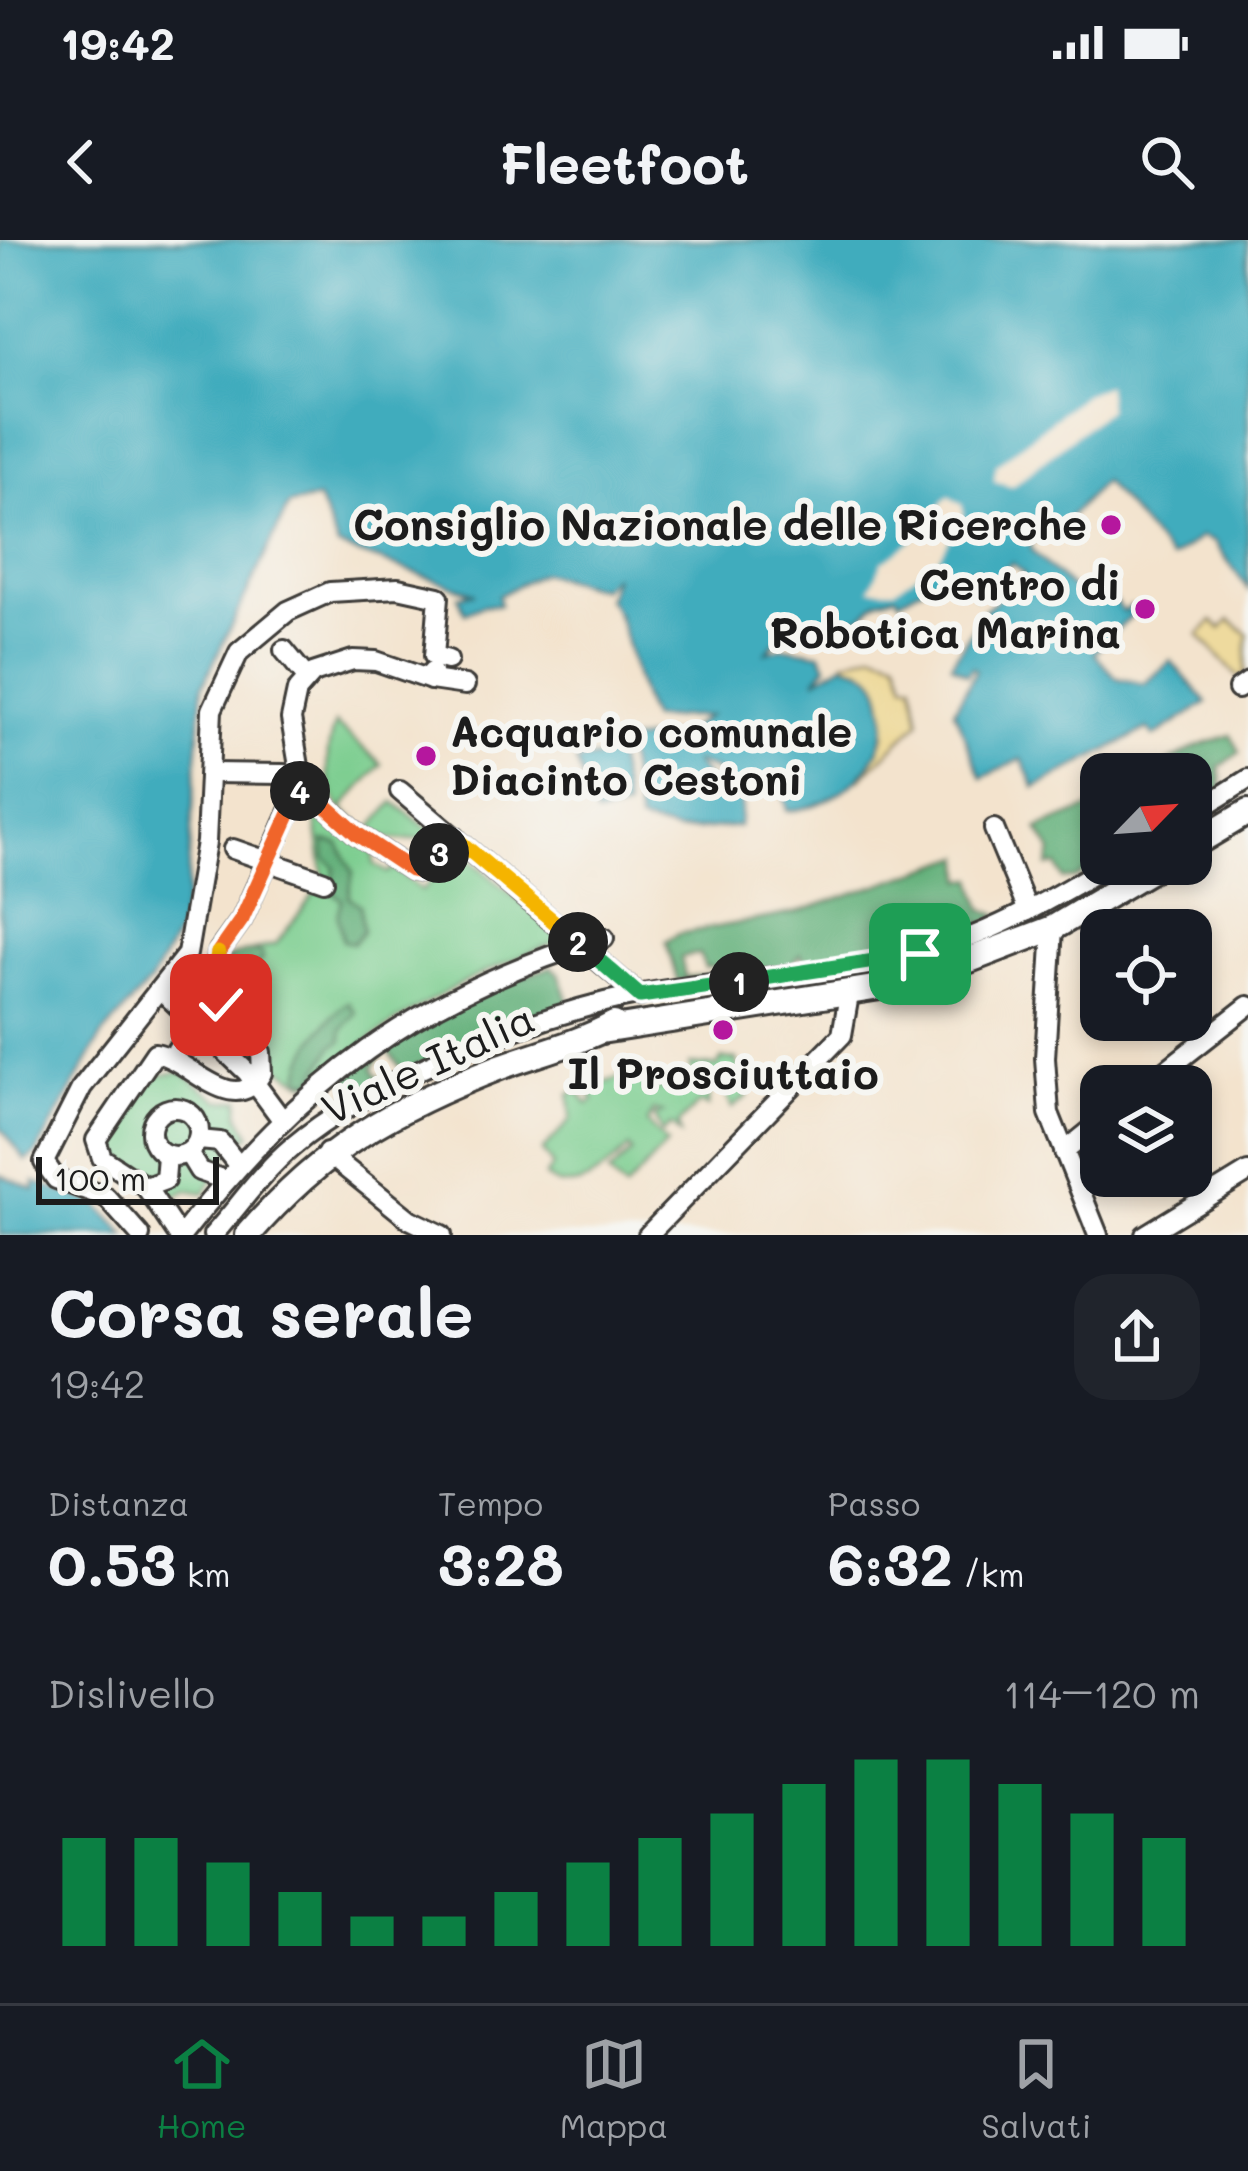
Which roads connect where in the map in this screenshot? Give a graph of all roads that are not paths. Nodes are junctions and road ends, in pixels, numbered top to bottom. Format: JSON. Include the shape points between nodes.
{"nodes":[{"id":1,"x":258,"y":630,"type":"junction"},
{"id":2,"x":435,"y":668,"type":"junction"},
{"id":3,"x":307,"y":678,"type":"junction"},
{"id":4,"x":465,"y":685,"type":"dead end"},
{"id":5,"x":211,"y":772,"type":"junction"},
{"id":6,"x":293,"y":777,"type":"junction"},
{"id":7,"x":1248,"y":779,"type":"edge"},
{"id":8,"x":400,"y":791,"type":"dead end"},
{"id":9,"x":1212,"y":802,"type":"edge"},
{"id":10,"x":1248,"y":812,"type":"edge"},
{"id":11,"x":994,"y":829,"type":"dead end"},
{"id":12,"x":1212,"y":833,"type":"edge"},
{"id":13,"x":454,"y":837,"type":"junction"},
{"id":14,"x":206,"y":842,"type":"junction"},
{"id":15,"x":272,"y":858,"type":"junction"},
{"id":16,"x":324,"y":881,"type":"dead end"},
{"id":17,"x":1080,"y":881,"type":"edge"},
{"id":18,"x":1126,"y":885,"type":"edge"},
{"id":19,"x":1028,"y":911,"type":"junction"},
{"id":20,"x":1053,"y":928,"type":"junction"},
{"id":21,"x":592,"y":946,"type":"junction"},
{"id":22,"x":187,"y":954,"type":"junction"},
{"id":23,"x":212,"y":964,"type":"junction"},
{"id":24,"x":162,"y":991,"type":"junction"},
{"id":25,"x":849,"y":995,"type":"junction"},
{"id":26,"x":640,"y":996,"type":"junction"},
{"id":27,"x":222,"y":1003,"type":"junction"},
{"id":28,"x":1248,"y":1006,"type":"edge"},
{"id":29,"x":200,"y":1028,"type":"junction"},
{"id":30,"x":153,"y":1047,"type":"junction"},
{"id":31,"x":1173,"y":1065,"type":"edge"},
{"id":32,"x":251,"y":1077,"type":"junction"},
{"id":33,"x":209,"y":1082,"type":"junction"},
{"id":34,"x":123,"y":1101,"type":"junction"},
{"id":35,"x":188,"y":1113,"type":"junction"},
{"id":36,"x":65,"y":1119,"type":"junction"},
{"id":37,"x":156,"y":1120,"type":"junction"},
{"id":38,"x":283,"y":1121,"type":"junction"},
{"id":39,"x":1080,"y":1139,"type":"edge"},
{"id":40,"x":193,"y":1147,"type":"junction"},
{"id":41,"x":162,"y":1152,"type":"junction"},
{"id":42,"x":1064,"y":1152,"type":"junction"},
{"id":43,"x":327,"y":1154,"type":"junction"},
{"id":44,"x":93,"y":1155,"type":"junction"},
{"id":45,"x":232,"y":1172,"type":"junction"},
{"id":46,"x":1248,"y":1172,"type":"edge"},
{"id":47,"x":140,"y":1184,"type":"junction"},
{"id":48,"x":140,"y":1235,"type":"edge"},
{"id":49,"x":180,"y":1235,"type":"edge"},
{"id":50,"x":213,"y":1235,"type":"edge"},
{"id":51,"x":248,"y":1235,"type":"edge"},
{"id":52,"x":442,"y":1235,"type":"edge"},
{"id":53,"x":648,"y":1235,"type":"edge"},
{"id":54,"x":1098,"y":1235,"type":"edge"},
{"id":55,"x":1144,"y":1235,"type":"edge"}],
"edges":[{"from":1,"to":2,"type":"street","via":[[330,592],[398,588],[439,597]]},
{"from":1,"to":3,"type":"street"},
{"from":1,"to":5,"type":"street","via":[[212,710]]},
{"from":2,"to":3,"type":"street","via":[[363,660]]},
{"from":2,"to":4,"type":"street","via":[[454,688]]},
{"from":3,"to":6,"type":"street","via":[[291,718]]},
{"from":5,"to":6,"type":"street"},
{"from":5,"to":14,"type":"street"},
{"from":6,"to":13,"type":"street","via":[[411,870],[420,872]]},
{"from":6,"to":15,"type":"street"},
{"from":7,"to":9,"type":"street"},
{"from":8,"to":13,"type":"street"},
{"from":10,"to":12,"type":"main road"},
{"from":11,"to":19,"type":"street"},
{"from":13,"to":21,"type":"street"},
{"from":14,"to":15,"type":"street"},
{"from":14,"to":22,"type":"street"},
{"from":15,"to":16,"type":"street"},
{"from":15,"to":23,"type":"street"},
{"from":17,"to":19,"type":"street"},
{"from":18,"to":20,"type":"main road","name":"Viale Italia"},
{"from":19,"to":26,"type":"street","via":[[908,956]]},
{"from":20,"to":25,"type":"main road","name":"Viale Italia","via":[[955,969]]},
{"from":20,"to":42,"type":"street","via":[[1046,1077]]},
{"from":21,"to":26,"type":"street"},
{"from":21,"to":38,"type":"street","via":[[503,970],[419,1014]]},
{"from":22,"to":23,"type":"street"},
{"from":22,"to":24,"type":"street"},
{"from":23,"to":27,"type":"street","via":[[211,985]]},
{"from":24,"to":29,"type":"street"},
{"from":24,"to":30,"type":"street"},
{"from":25,"to":43,"type":"main road","name":"Viale Italia","via":[[670,1012],[601,1031],[456,1085]]},
{"from":25,"to":53,"type":"street","via":[[842,1035]]},
{"from":26,"to":50,"type":"street","via":[[554,1018],[349,1106],[290,1149]]},
{"from":27,"to":29,"type":"street"},
{"from":27,"to":32,"type":"street","via":[[261,1052],[262,1073]]},
{"from":28,"to":31,"type":"street"},
{"from":29,"to":30,"type":"street"},
{"from":29,"to":32,"type":"street"},
{"from":30,"to":33,"type":"street"},
{"from":30,"to":34,"type":"street"},
{"from":30,"to":36,"type":"street"},
{"from":32,"to":33,"type":"street","via":[[236,1093]]},
{"from":32,"to":38,"type":"street"},
{"from":33,"to":35,"type":"street","via":[[185,1090]]},
{"from":33,"to":35,"type":"street","via":[[212,1108]]},
{"from":34,"to":37,"type":"street","via":[[132,1123]]},
{"from":34,"to":37,"type":"street","via":[[154,1099]]},
{"from":34,"to":44,"type":"street"},
{"from":35,"to":37,"type":"street"},
{"from":35,"to":40,"type":"street"},
{"from":36,"to":44,"type":"street"},
{"from":36,"to":44,"type":"street","via":[[44,1162],[56,1179]]},
{"from":37,"to":41,"type":"street"},
{"from":38,"to":45,"type":"street"},
{"from":39,"to":42,"type":"street"},
{"from":40,"to":41,"type":"street"},
{"from":40,"to":45,"type":"street","via":[[200,1171]]},
{"from":40,"to":45,"type":"street","via":[[220,1142]]},
{"from":41,"to":47,"type":"street","via":[[141,1161]]},
{"from":41,"to":47,"type":"street","via":[[165,1180]]},
{"from":42,"to":54,"type":"street"},
{"from":43,"to":51,"type":"main road","name":"Viale Italia"},
{"from":43,"to":52,"type":"street","via":[[409,1220]]},
{"from":44,"to":47,"type":"street"},
{"from":44,"to":48,"type":"street"},
{"from":45,"to":49,"type":"street"},
{"from":46,"to":55,"type":"street"},
{"from":47,"to":49,"type":"street"}]}
